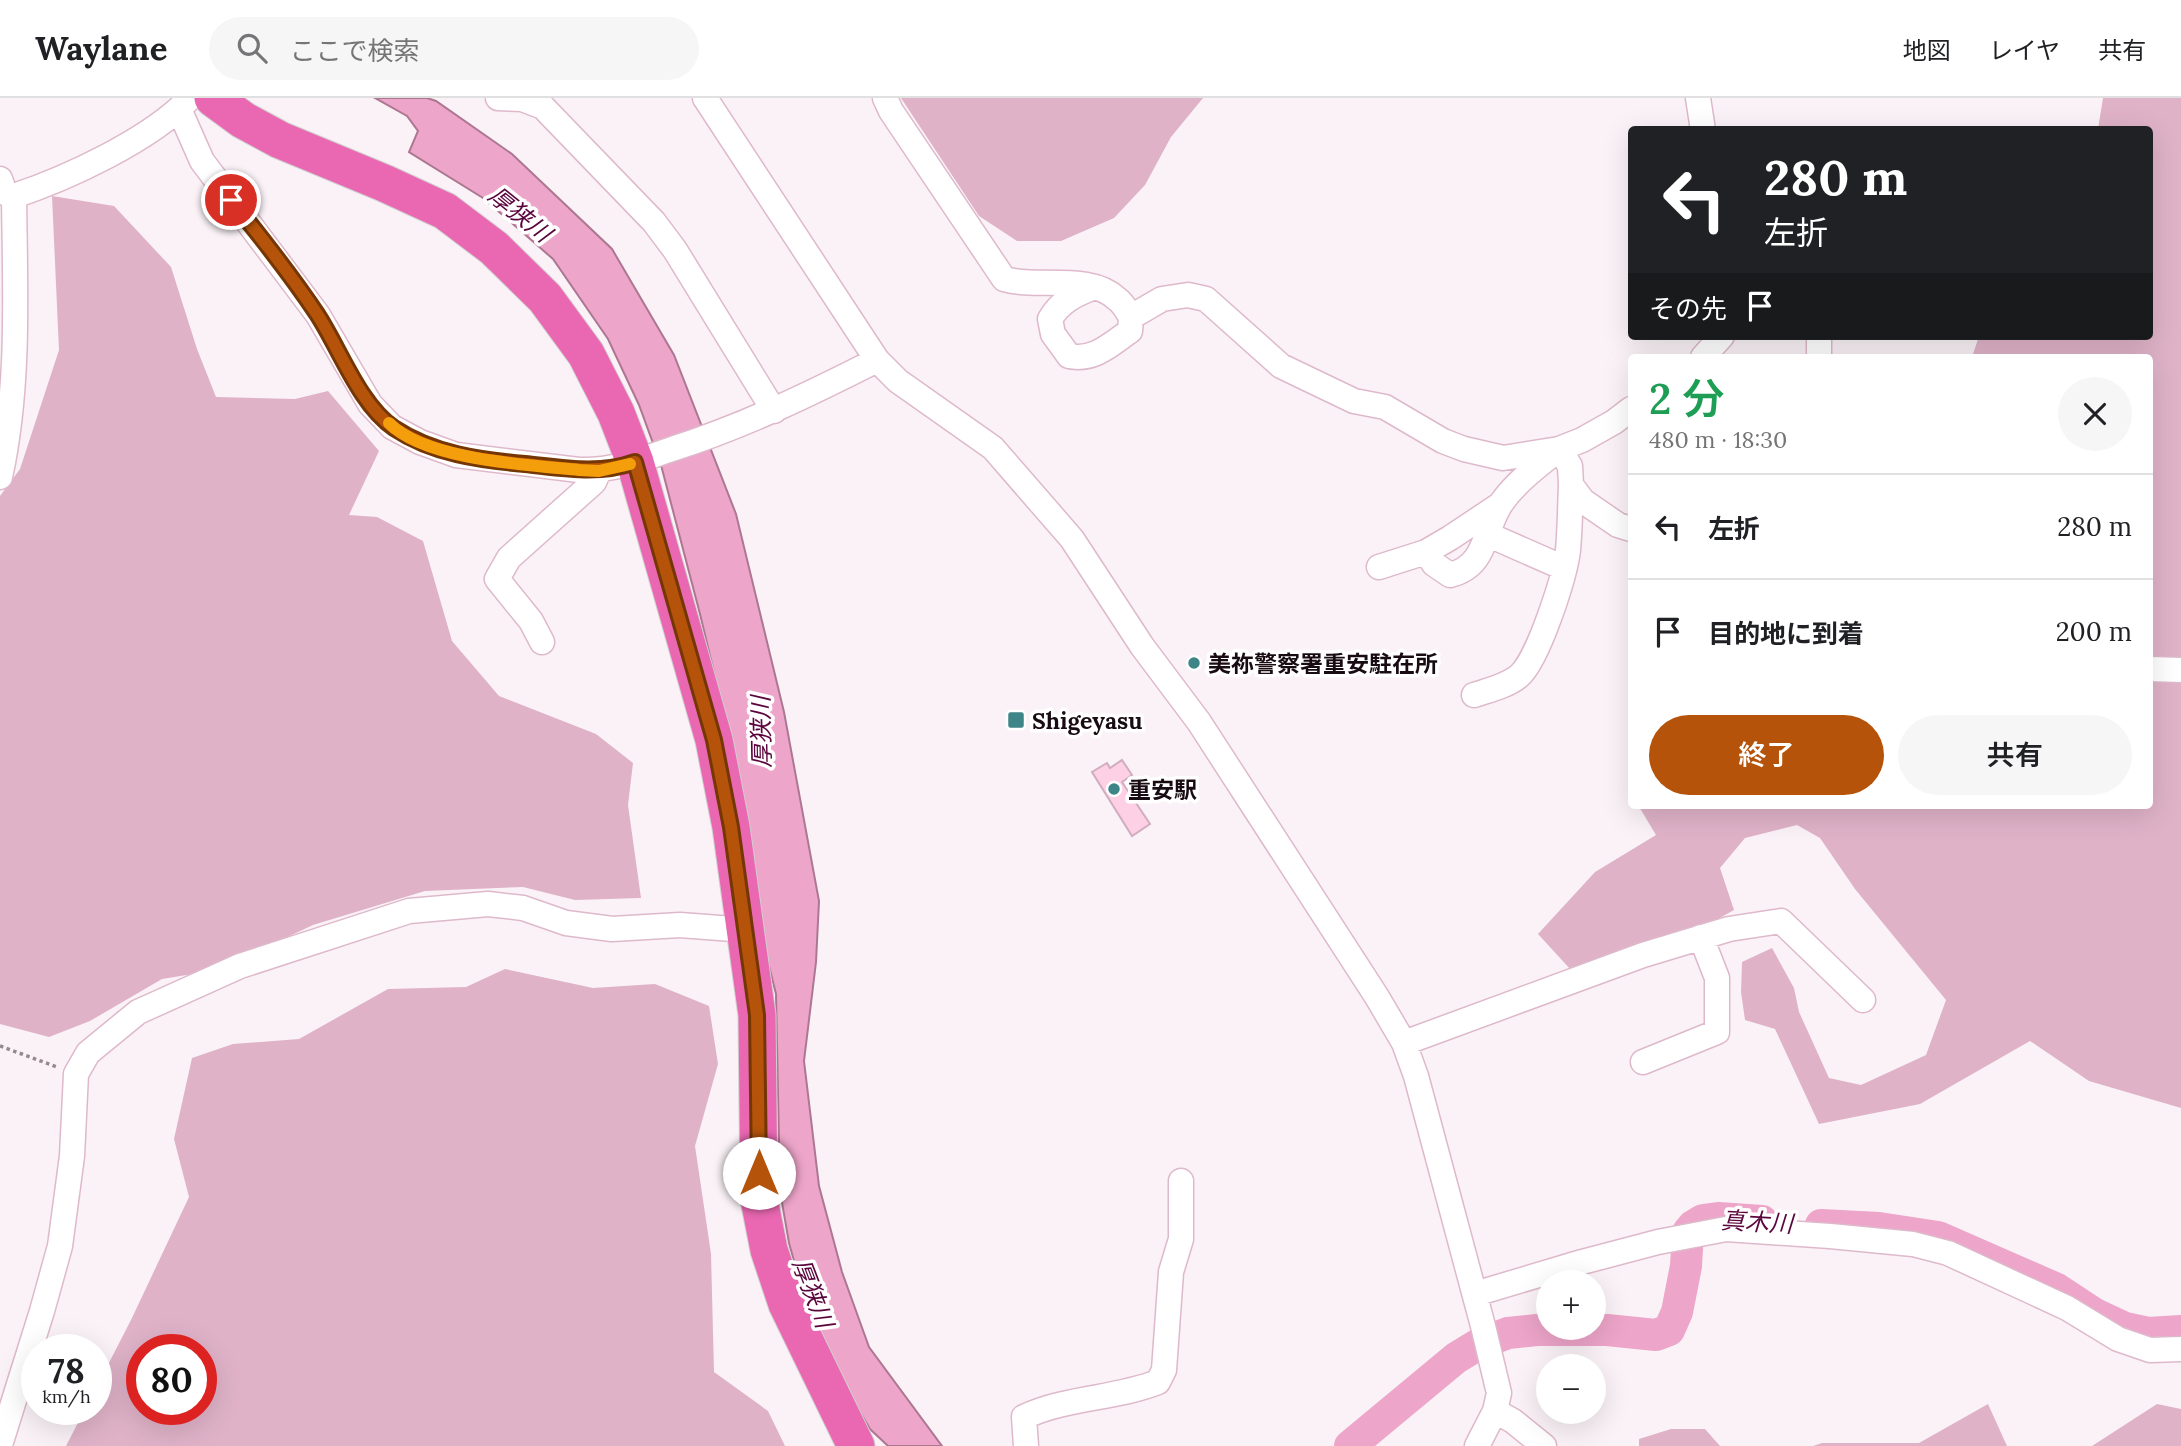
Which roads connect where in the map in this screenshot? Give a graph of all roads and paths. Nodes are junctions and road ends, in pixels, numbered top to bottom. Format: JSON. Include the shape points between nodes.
{"nodes":[{"id":1,"x":514,"y":98,"type":"edge"},
{"id":2,"x":705,"y":98,"type":"edge"},
{"id":3,"x":885,"y":98,"type":"edge"},
{"id":4,"x":1698,"y":98,"type":"edge"},
{"id":5,"x":194,"y":102,"type":"edge"},
{"id":6,"x":1702,"y":126,"type":"edge"},
{"id":7,"x":7,"y":188,"type":"edge"},
{"id":8,"x":7,"y":235,"type":"edge"},
{"id":9,"x":1092,"y":288,"type":"junction"},
{"id":10,"x":1131,"y":317,"type":"junction"},
{"id":11,"x":1718,"y":340,"type":"edge"},
{"id":12,"x":1706,"y":354,"type":"edge"},
{"id":13,"x":877,"y":360,"type":"junction"},
{"id":14,"x":774,"y":411,"type":"junction"},
{"id":15,"x":1628,"y":411,"type":"edge"},
{"id":16,"x":640,"y":460,"type":"junction"},
{"id":17,"x":1567,"y":467,"type":"junction"},
{"id":18,"x":599,"y":471,"type":"junction"},
{"id":19,"x":0,"y":477,"type":"edge"},
{"id":20,"x":1501,"y":504,"type":"junction"},
{"id":21,"x":1628,"y":528,"type":"edge"},
{"id":22,"x":1489,"y":535,"type":"junction"},
{"id":23,"x":1426,"y":552,"type":"junction"},
{"id":24,"x":1379,"y":567,"type":"dead end"},
{"id":25,"x":1564,"y":568,"type":"junction"},
{"id":26,"x":542,"y":642,"type":"dead end"},
{"id":27,"x":2153,"y":669,"type":"edge"},
{"id":28,"x":2181,"y":670,"type":"edge"},
{"id":29,"x":1474,"y":695,"type":"dead end"},
{"id":30,"x":746,"y":930,"type":"junction"},
{"id":31,"x":1701,"y":937,"type":"junction"},
{"id":32,"x":1863,"y":1000,"type":"dead end"},
{"id":33,"x":1404,"y":1043,"type":"junction"},
{"id":34,"x":0,"y":1046,"type":"edge"},
{"id":35,"x":1643,"y":1062,"type":"dead end"},
{"id":36,"x":76,"y":1074,"type":"junction"},
{"id":37,"x":1181,"y":1181,"type":"dead end"},
{"id":38,"x":1475,"y":1294,"type":"junction"},
{"id":39,"x":2181,"y":1349,"type":"edge"},
{"id":40,"x":1495,"y":1411,"type":"junction"},
{"id":41,"x":0,"y":1445,"type":"edge"},
{"id":42,"x":856,"y":1446,"type":"edge"},
{"id":43,"x":1026,"y":1446,"type":"edge"},
{"id":44,"x":1477,"y":1446,"type":"edge"},
{"id":45,"x":1544,"y":1446,"type":"edge"}],
"edges":[{"from":1,"to":14,"type":"street","via":[[543,107],[654,222]]},
{"from":2,"to":13,"type":"street"},
{"from":3,"to":9,"type":"street","via":[[1004,279]]},
{"from":4,"to":6,"type":"street"},
{"from":5,"to":7,"type":"street","via":[[132,143],[36,189]]},
{"from":5,"to":16,"type":"highway","via":[[445,211],[494,248],[545,298],[586,354]]},
{"from":5,"to":18,"type":"street","via":[[202,161],[318,315],[370,404],[392,427],[456,455]]},
{"from":7,"to":8,"type":"street"},
{"from":8,"to":19,"type":"street","via":[[16,303],[10,432]]},
{"from":9,"to":10,"type":"street","via":[[1117,298]]},
{"from":9,"to":10,"type":"street","via":[[1070,297],[1050,319],[1053,334],[1069,356],[1083,359],[1099,352],[1130,331]]},
{"from":10,"to":17,"type":"street","via":[[1162,299],[1188,295],[1206,299],[1281,366],[1354,401],[1385,407],[1464,449]]},
{"from":11,"to":12,"type":"street"},
{"from":13,"to":14,"type":"street"},
{"from":13,"to":33,"type":"street","via":[[898,381],[993,448],[1072,539],[1199,722]]},
{"from":14,"to":16,"type":"street"},
{"from":15,"to":17,"type":"street","via":[[1582,440]]},
{"from":16,"to":18,"type":"street"},
{"from":16,"to":30,"type":"highway","via":[[714,740]]},
{"from":17,"to":20,"type":"street","via":[[1522,480]]},
{"from":17,"to":21,"type":"street","via":[[1583,500]]},
{"from":17,"to":25,"type":"street"},
{"from":18,"to":26,"type":"street","via":[[594,482],[509,558],[497,579]]},
{"from":20,"to":22,"type":"street"},
{"from":20,"to":23,"type":"street"},
{"from":22,"to":23,"type":"street","via":[[1474,562],[1462,572],[1450,575]]},
{"from":22,"to":25,"type":"street"},
{"from":23,"to":24,"type":"street"},
{"from":25,"to":29,"type":"street","via":[[1532,659],[1506,684]]},
{"from":27,"to":28,"type":"street"},
{"from":30,"to":36,"type":"street","via":[[680,925],[612,929],[488,904],[409,911],[240,966],[138,1012],[88,1053]]},
{"from":30,"to":42,"type":"highway","via":[[757,1015],[759,1199],[769,1250],[786,1304]]},
{"from":31,"to":32,"type":"street","via":[[1781,921]]},
{"from":31,"to":33,"type":"street"},
{"from":31,"to":35,"type":"street","via":[[1717,978],[1717,1032]]},
{"from":33,"to":38,"type":"street"},
{"from":34,"to":36,"type":"path"},
{"from":36,"to":41,"type":"street","via":[[72,1156],[60,1245]]},
{"from":37,"to":43,"type":"street","via":[[1181,1239],[1171,1272],[1164,1370],[1158,1382],[1135,1392],[1024,1417]]},
{"from":38,"to":39,"type":"street","via":[[1658,1242],[1726,1229],[1830,1236],[1948,1252],[2067,1308],[2118,1339],[2150,1350]]},
{"from":38,"to":40,"type":"street","via":[[1499,1393]]},
{"from":40,"to":44,"type":"street"},
{"from":40,"to":45,"type":"street"}]}
